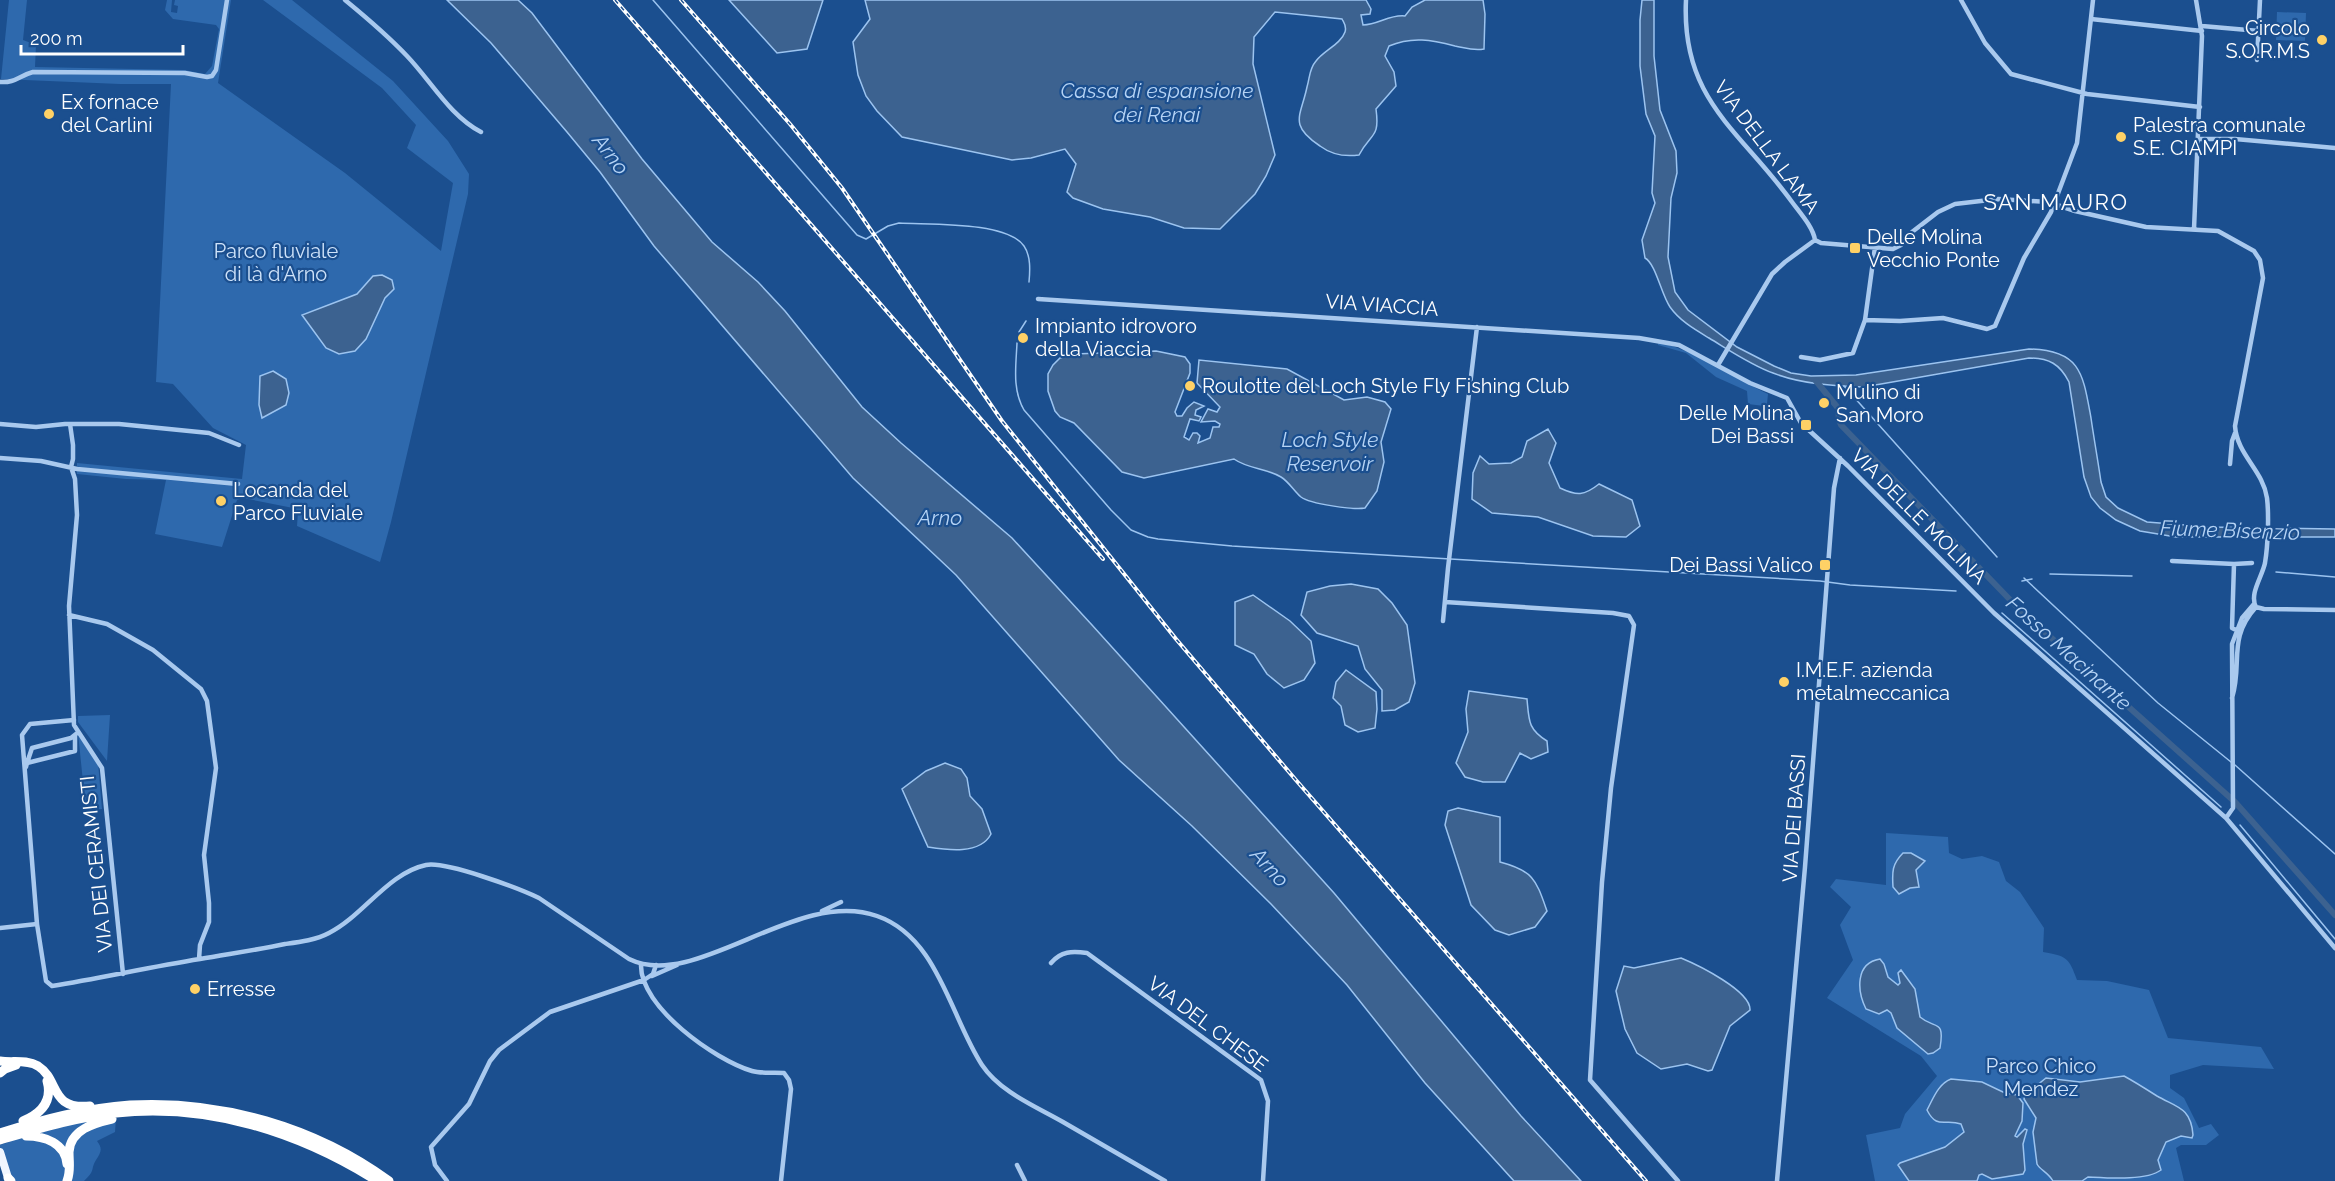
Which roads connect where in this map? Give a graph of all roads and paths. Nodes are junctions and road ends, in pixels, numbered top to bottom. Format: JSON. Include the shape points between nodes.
{"nodes":[{"id":1,"x":226,"y":0,"type":"edge"},
{"id":2,"x":345,"y":0,"type":"edge"},
{"id":3,"x":1686,"y":0,"type":"edge"},
{"id":4,"x":1961,"y":0,"type":"edge"},
{"id":5,"x":2093,"y":0,"type":"edge"},
{"id":6,"x":2196,"y":0,"type":"edge"},
{"id":7,"x":2260,"y":0,"type":"edge"},
{"id":8,"x":2091,"y":19,"type":"junction"},
{"id":9,"x":2202,"y":29,"type":"junction"},
{"id":10,"x":2259,"y":31,"type":"junction"},
{"id":11,"x":2257,"y":60,"type":"dead end"},
{"id":12,"x":0,"y":82,"type":"edge"},
{"id":13,"x":2083,"y":92,"type":"junction"},
{"id":14,"x":2200,"y":107,"type":"junction"},
{"id":15,"x":481,"y":132,"type":"dead end"},
{"id":16,"x":2199,"y":139,"type":"junction"},
{"id":17,"x":2335,"y":148,"type":"edge"},
{"id":18,"x":2054,"y":204,"type":"junction"},
{"id":19,"x":2194,"y":229,"type":"junction"},
{"id":20,"x":1815,"y":240,"type":"junction"},
{"id":21,"x":1875,"y":247,"type":"junction"},
{"id":22,"x":1038,"y":299,"type":"dead end"},
{"id":23,"x":1865,"y":320,"type":"junction"},
{"id":24,"x":1477,"y":327,"type":"junction"},
{"id":25,"x":1801,"y":357,"type":"dead end"},
{"id":26,"x":1719,"y":363,"type":"junction"},
{"id":27,"x":0,"y":424,"type":"edge"},
{"id":28,"x":70,"y":424,"type":"junction"},
{"id":29,"x":2235,"y":433,"type":"junction"},
{"id":30,"x":239,"y":445,"type":"dead end"},
{"id":31,"x":0,"y":458,"type":"edge"},
{"id":32,"x":1839,"y":458,"type":"junction"},
{"id":33,"x":2230,"y":464,"type":"dead end"},
{"id":34,"x":71,"y":467,"type":"junction"},
{"id":35,"x":238,"y":484,"type":"dead end"},
{"id":36,"x":2172,"y":561,"type":"dead end"},
{"id":37,"x":2252,"y":563,"type":"dead end"},
{"id":38,"x":2234,"y":564,"type":"junction"},
{"id":39,"x":1445,"y":602,"type":"junction"},
{"id":40,"x":2255,"y":606,"type":"junction"},
{"id":41,"x":2335,"y":610,"type":"edge"},
{"id":42,"x":69,"y":615,"type":"junction"},
{"id":43,"x":1443,"y":621,"type":"dead end"},
{"id":44,"x":2238,"y":631,"type":"junction"},
{"id":45,"x":74,"y":720,"type":"junction"},
{"id":46,"x":77,"y":734,"type":"junction"},
{"id":47,"x":27,"y":762,"type":"junction"},
{"id":48,"x":25,"y":772,"type":"junction"},
{"id":49,"x":2226,"y":818,"type":"junction"},
{"id":50,"x":841,"y":902,"type":"dead end"},
{"id":51,"x":820,"y":912,"type":"junction"},
{"id":52,"x":38,"y":924,"type":"junction"},
{"id":53,"x":0,"y":928,"type":"edge"},
{"id":54,"x":2335,"y":948,"type":"edge"},
{"id":55,"x":199,"y":959,"type":"junction"},
{"id":56,"x":688,"y":960,"type":"junction"},
{"id":57,"x":1052,"y":963,"type":"dead end"},
{"id":58,"x":641,"y":965,"type":"junction"},
{"id":59,"x":656,"y":965,"type":"junction"},
{"id":60,"x":123,"y":974,"type":"junction"},
{"id":61,"x":650,"y":977,"type":"junction"},
{"id":62,"x":644,"y":980,"type":"junction"},
{"id":63,"x":1,"y":1068,"type":"edge"},
{"id":64,"x":155,"y":1105,"type":"junction"},
{"id":65,"x":147,"y":1112,"type":"junction"},
{"id":66,"x":6,"y":1135,"type":"edge"},
{"id":67,"x":0,"y":1152,"type":"edge"},
{"id":68,"x":1017,"y":1165,"type":"dead end"},
{"id":69,"x":9,"y":1180,"type":"edge"},
{"id":70,"x":65,"y":1181,"type":"edge"},
{"id":71,"x":377,"y":1181,"type":"edge"},
{"id":72,"x":389,"y":1181,"type":"edge"},
{"id":73,"x":447,"y":1181,"type":"edge"},
{"id":74,"x":781,"y":1181,"type":"edge"},
{"id":75,"x":1025,"y":1181,"type":"edge"},
{"id":76,"x":1166,"y":1181,"type":"edge"},
{"id":77,"x":1263,"y":1181,"type":"edge"},
{"id":78,"x":1678,"y":1181,"type":"edge"},
{"id":79,"x":1778,"y":1181,"type":"edge"}],
"edges":[{"from":1,"to":12,"type":"street","via":[[212,76],[33,72],[13,83]]},
{"from":2,"to":15,"type":"street","via":[[378,27],[467,125]]},
{"from":3,"to":20,"type":"street","name":"VIA DELLA LAMA","via":[[1686,38],[1704,90],[1734,133],[1783,190]]},
{"from":4,"to":13,"type":"street","via":[[1985,43],[2008,72]]},
{"from":5,"to":8,"type":"street"},
{"from":6,"to":9,"type":"street"},
{"from":7,"to":10,"type":"street"},
{"from":8,"to":9,"type":"street"},
{"from":8,"to":13,"type":"street"},
{"from":9,"to":10,"type":"street"},
{"from":9,"to":14,"type":"street"},
{"from":10,"to":11,"type":"street"},
{"from":13,"to":14,"type":"street"},
{"from":13,"to":18,"type":"street","via":[[2078,140]]},
{"from":14,"to":16,"type":"street"},
{"from":16,"to":17,"type":"street"},
{"from":16,"to":19,"type":"street"},
{"from":18,"to":19,"type":"street","via":[[2145,227]]},
{"from":18,"to":21,"type":"street","via":[[1998,199],[1955,204],[1930,217],[1901,245],[1893,249]]},
{"from":18,"to":23,"type":"street","via":[[2024,258],[1993,328],[1943,318]]},
{"from":19,"to":29,"type":"street","via":[[2217,231],[2248,246],[2259,257],[2262,267]]},
{"from":20,"to":21,"type":"street"},
{"from":20,"to":26,"type":"street","via":[[1772,274]]},
{"from":21,"to":23,"type":"street"},
{"from":22,"to":24,"type":"street","name":"VIA VIACCIA"},
{"from":23,"to":25,"type":"street","via":[[1853,353],[1820,360]]},
{"from":24,"to":26,"type":"street","name":"VIA VIACCIA","via":[[1639,338],[1670,343]]},
{"from":24,"to":39,"type":"street"},
{"from":26,"to":32,"type":"street","name":"VIA DELLE MOLINA","via":[[1750,383],[1784,395],[1801,423]]},
{"from":27,"to":28,"type":"street"},
{"from":28,"to":30,"type":"street","via":[[119,424],[209,433]]},
{"from":28,"to":34,"type":"street","name":"VIA DEI CERAMISTI"},
{"from":29,"to":33,"type":"street"},
{"from":29,"to":40,"type":"street","via":[[2264,486],[2266,550],[2254,594]]},
{"from":31,"to":34,"type":"street"},
{"from":32,"to":49,"type":"street","name":"VIA DELLE MOLINA","via":[[1994,613]]},
{"from":32,"to":79,"type":"street","name":"VIA DEI BASSI"},
{"from":34,"to":35,"type":"street"},
{"from":34,"to":42,"type":"street","name":"VIA DEI CERAMISTI","via":[[77,515]]},
{"from":36,"to":38,"type":"street"},
{"from":37,"to":38,"type":"street"},
{"from":38,"to":44,"type":"street","via":[[2232,628]]},
{"from":39,"to":43,"type":"street"},
{"from":39,"to":78,"type":"street","via":[[1612,613],[1629,616],[1634,625],[1611,788],[1590,1080]]},
{"from":40,"to":41,"type":"street"},
{"from":40,"to":44,"type":"street"},
{"from":42,"to":45,"type":"street","name":"VIA DEI CERAMISTI"},
{"from":42,"to":55,"type":"street","via":[[107,624],[153,650],[201,689],[207,701],[216,768],[204,855],[209,922]]},
{"from":44,"to":49,"type":"street","via":[[2236,685],[2230,702],[2232,803]]},
{"from":45,"to":46,"type":"street","name":"VIA DEI CERAMISTI"},
{"from":45,"to":48,"type":"street","via":[[30,724],[22,735]]},
{"from":46,"to":47,"type":"street","via":[[32,748]]},
{"from":46,"to":47,"type":"street","via":[[75,751]]},
{"from":46,"to":60,"type":"street","name":"VIA DEI CERAMISTI","via":[[102,768]]},
{"from":47,"to":48,"type":"street"},
{"from":48,"to":52,"type":"street"},
{"from":49,"to":54,"type":"street","name":"VIA DELLE MOLINA"},
{"from":50,"to":51,"type":"street"},
{"from":51,"to":56,"type":"street"},
{"from":51,"to":76,"type":"street","via":[[852,910],[890,921],[900,928],[926,954],[989,1075],[1006,1089]]},
{"from":52,"to":53,"type":"street"},
{"from":52,"to":60,"type":"street","via":[[46,981],[52,986]]},
{"from":55,"to":58,"type":"street","via":[[328,933],[406,874],[425,865],[437,865],[488,878],[538,898]]},
{"from":55,"to":60,"type":"street"},
{"from":56,"to":59,"type":"street"},
{"from":56,"to":61,"type":"street"},
{"from":57,"to":77,"type":"street","name":"VIA DEL CHESE","via":[[1070,951],[1087,953],[1261,1080],[1268,1101]]},
{"from":58,"to":59,"type":"street"},
{"from":58,"to":62,"type":"street"},
{"from":59,"to":61,"type":"street"},
{"from":61,"to":62,"type":"street"},
{"from":62,"to":73,"type":"street","via":[[550,1012],[499,1050],[470,1104],[431,1147],[435,1165]]},
{"from":62,"to":74,"type":"street","via":[[655,1001],[704,1046],[741,1067],[754,1072],[784,1073],[789,1080]]},
{"from":63,"to":64,"type":"highway","via":[[28,1062],[37,1066],[45,1072],[59,1097],[71,1105]]},
{"from":63,"to":66,"type":"highway","via":[[33,1067],[44,1077],[49,1090],[41,1111]]},
{"from":64,"to":66,"type":"highway","via":[[96,1109],[53,1118]]},
{"from":64,"to":72,"type":"highway","via":[[215,1110],[264,1120],[339,1150]]},
{"from":65,"to":66,"type":"highway","via":[[101,1115]]},
{"from":65,"to":70,"type":"highway","via":[[83,1129],[69,1150],[71,1168]]},
{"from":65,"to":71,"type":"highway","via":[[213,1116],[267,1128],[325,1151]]},
{"from":66,"to":70,"type":"highway","via":[[39,1136],[52,1141],[66,1159]]},
{"from":67,"to":69,"type":"main road"},
{"from":68,"to":75,"type":"street"}]}
